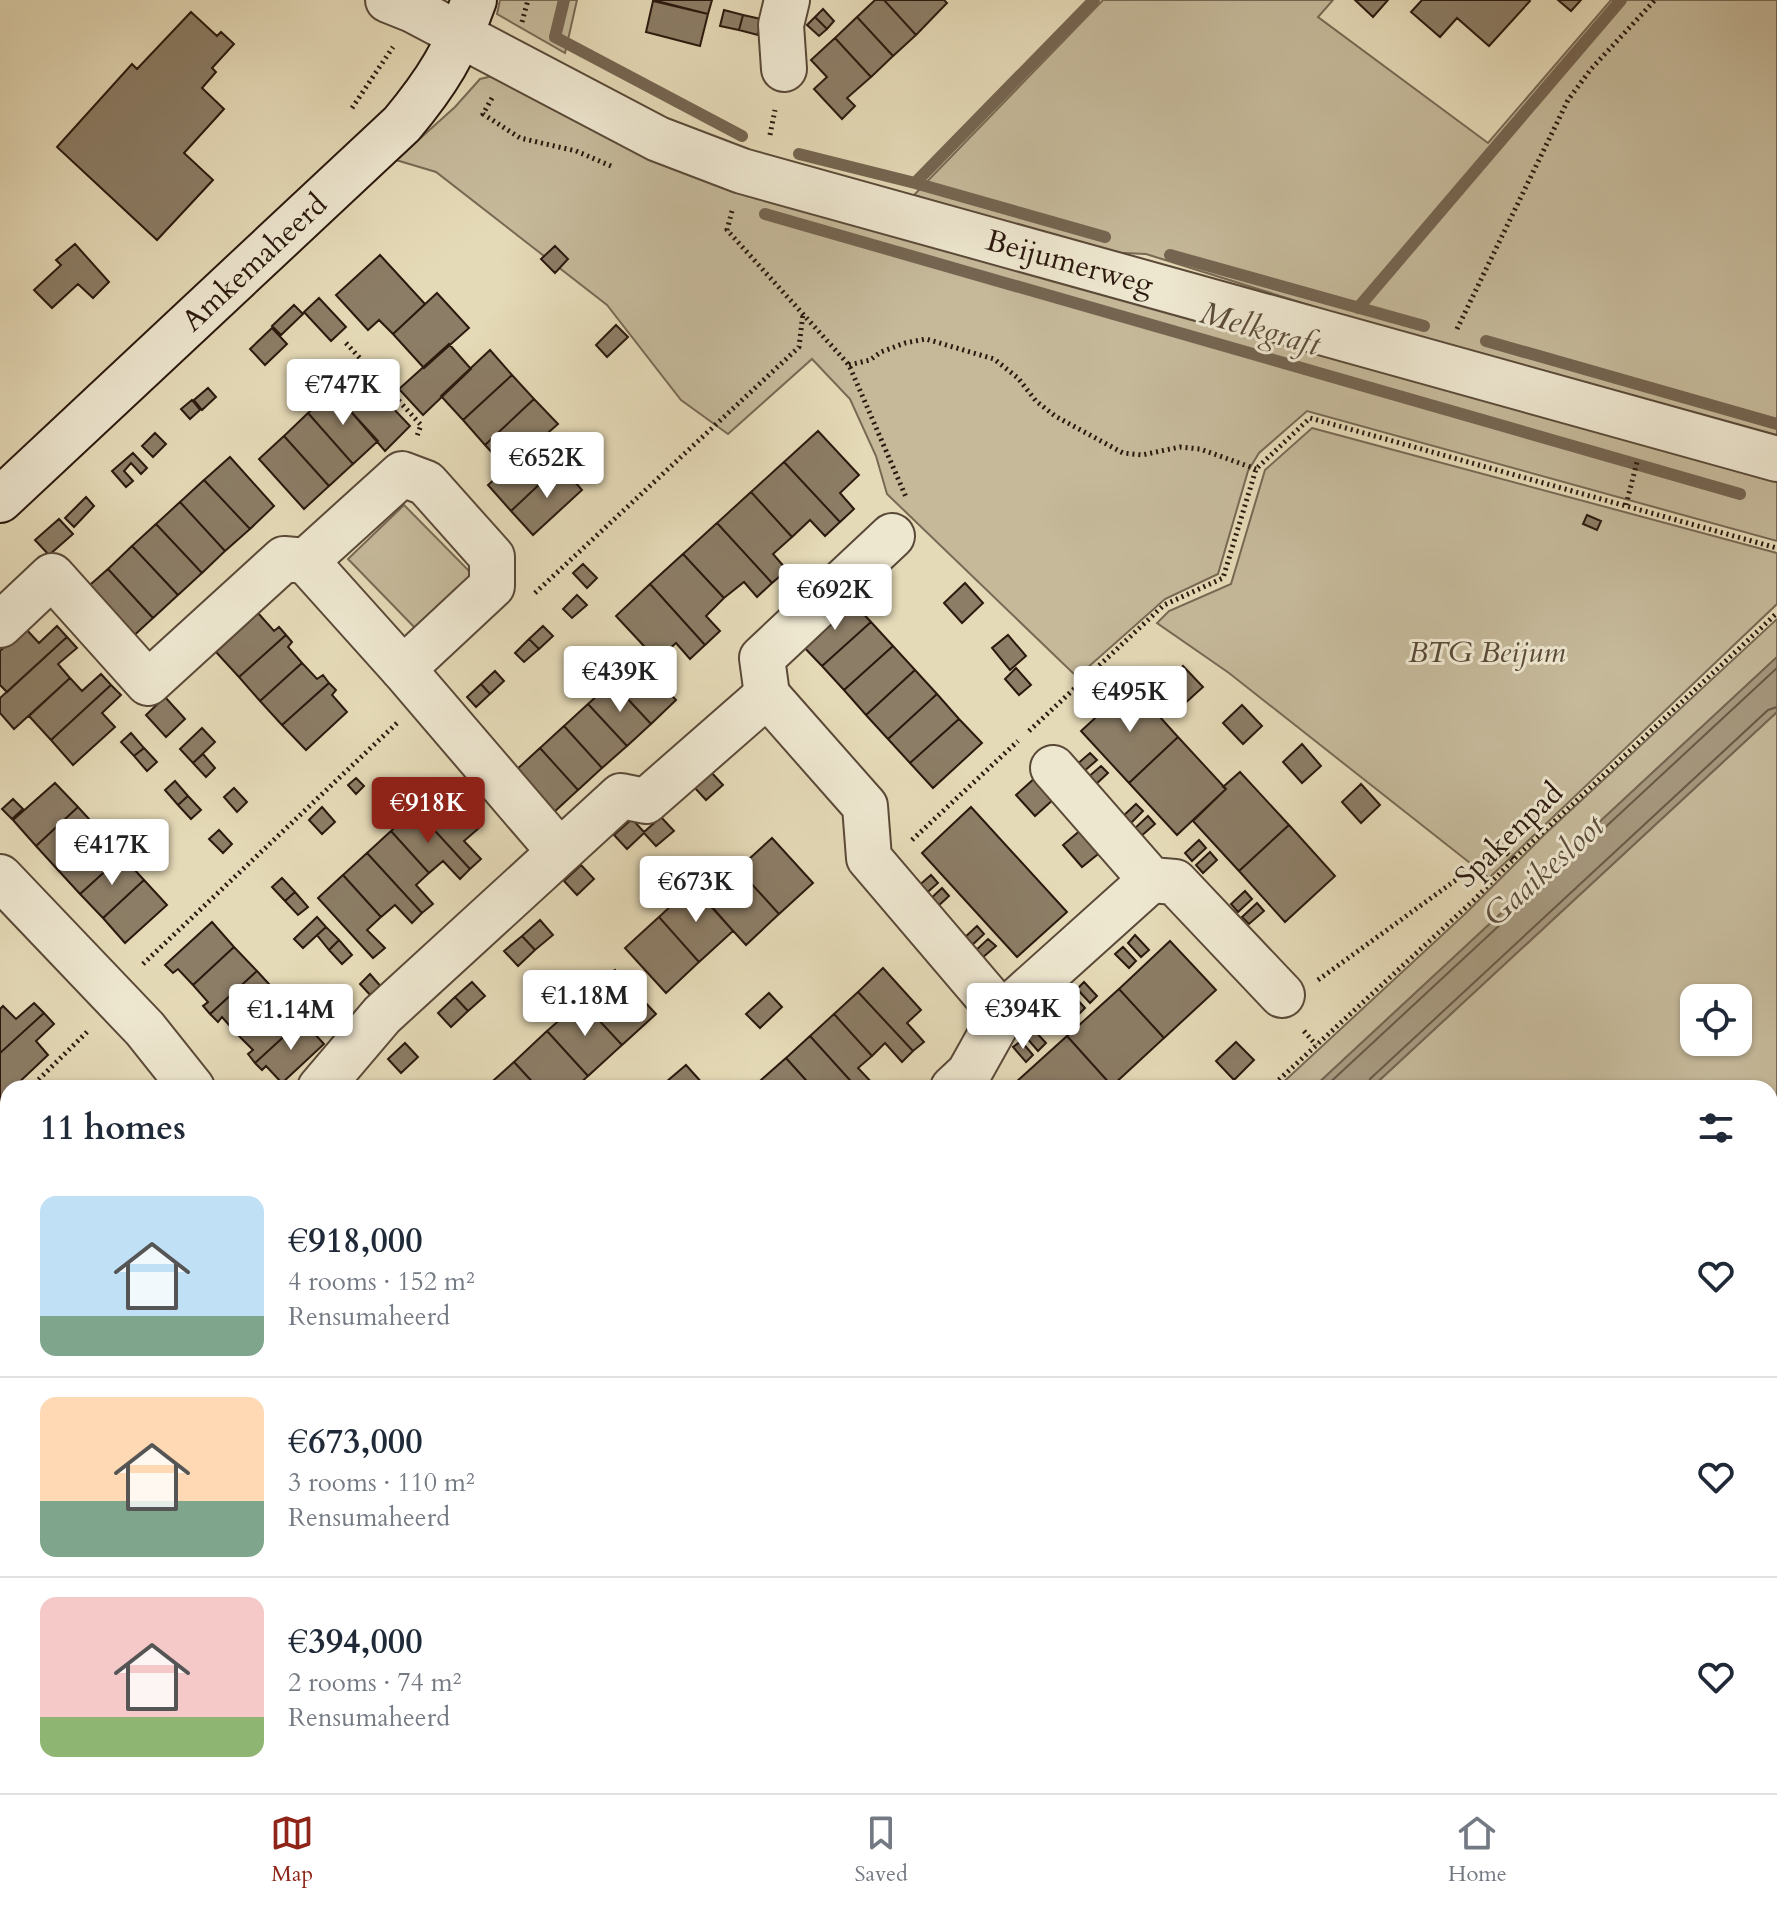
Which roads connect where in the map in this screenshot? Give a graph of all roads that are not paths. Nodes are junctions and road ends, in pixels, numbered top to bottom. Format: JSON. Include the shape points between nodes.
{"nodes":[{"id":1,"x":388,"y":0,"type":"edge"},
{"id":2,"x":787,"y":0,"type":"edge"},
{"id":3,"x":468,"y":18,"type":"edge"},
{"id":4,"x":784,"y":69,"type":"road end"},
{"id":5,"x":1777,"y":459,"type":"edge"},
{"id":6,"x":0,"y":500,"type":"edge"},
{"id":7,"x":892,"y":536,"type":"road end"},
{"id":8,"x":306,"y":561,"type":"junction"},
{"id":9,"x":0,"y":625,"type":"edge"},
{"id":10,"x":403,"y":669,"type":"junction"},
{"id":11,"x":767,"y":695,"type":"junction"},
{"id":12,"x":1053,"y":768,"type":"dead end"},
{"id":13,"x":559,"y":851,"type":"junction"},
{"id":14,"x":0,"y":877,"type":"edge"},
{"id":15,"x":1151,"y":880,"type":"junction"},
{"id":16,"x":1282,"y":995,"type":"road end"},
{"id":17,"x":1002,"y":1014,"type":"junction"},
{"id":18,"x":185,"y":1080,"type":"edge"},
{"id":19,"x":327,"y":1080,"type":"edge"},
{"id":20,"x":962,"y":1080,"type":"edge"}],
"edges":[{"from":1,"to":3,"type":"street","name":"Beijumerweg"},
{"from":2,"to":4,"type":"street","via":[[781,25]]},
{"from":3,"to":5,"type":"street","name":"Beijumerweg","via":[[658,139],[752,173]]},
{"from":3,"to":6,"type":"street","name":"Amkemaheerd","via":[[436,83],[402,124]]},
{"from":7,"to":11,"type":"street","via":[[762,658]]},
{"from":8,"to":9,"type":"street","via":[[284,559],[148,683],[52,576]]},
{"from":8,"to":10,"type":"street"},
{"from":8,"to":10,"type":"street","via":[[402,474],[426,483],[492,557],[492,586]]},
{"from":10,"to":13,"type":"street"},
{"from":11,"to":13,"type":"street","via":[[646,801],[621,796]]},
{"from":11,"to":17,"type":"street","via":[[865,806],[869,858]]},
{"from":12,"to":15,"type":"street"},
{"from":13,"to":19,"type":"street","via":[[382,1015]]},
{"from":14,"to":18,"type":"street","via":[[119,1000]]},
{"from":15,"to":16,"type":"street","via":[[1175,882]]},
{"from":15,"to":17,"type":"street"},
{"from":17,"to":20,"type":"street"}]}
